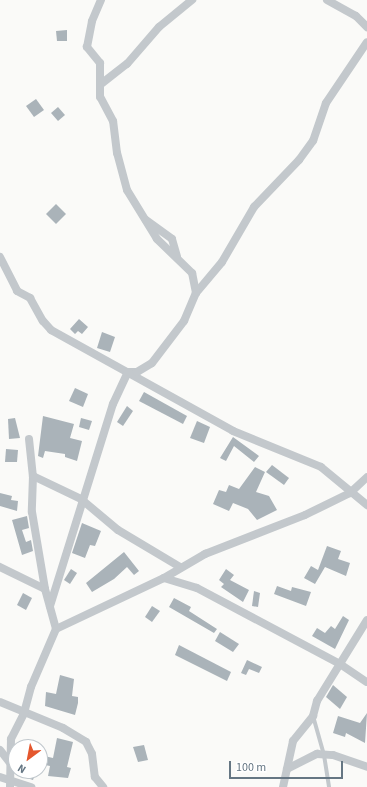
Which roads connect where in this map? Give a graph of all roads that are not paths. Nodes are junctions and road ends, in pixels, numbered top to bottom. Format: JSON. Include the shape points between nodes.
{"nodes":[{"id":1,"x":95,"y":0,"type":"edge"},
{"id":2,"x":101,"y":0,"type":"edge"},
{"id":3,"x":192,"y":0,"type":"edge"},
{"id":4,"x":327,"y":0,"type":"edge"},
{"id":5,"x":356,"y":16,"type":"junction"},
{"id":6,"x":92,"y":21,"type":"junction"},
{"id":7,"x":367,"y":22,"type":"edge"},
{"id":8,"x":367,"y":26,"type":"edge"},
{"id":9,"x":367,"y":42,"type":"edge"},
{"id":10,"x":101,"y":84,"type":"junction"},
{"id":11,"x":0,"y":257,"type":"edge"},
{"id":12,"x":196,"y":293,"type":"junction"},
{"id":13,"x":128,"y":372,"type":"junction"},
{"id":14,"x":29,"y":439,"type":"dead end"},
{"id":15,"x":33,"y":476,"type":"junction"},
{"id":16,"x":367,"y":477,"type":"edge"},
{"id":17,"x":350,"y":493,"type":"junction"},
{"id":18,"x":81,"y":499,"type":"junction"},
{"id":19,"x":367,"y":505,"type":"edge"},
{"id":20,"x":0,"y":567,"type":"edge"},
{"id":21,"x":180,"y":567,"type":"junction"},
{"id":22,"x":164,"y":578,"type":"junction"},
{"id":23,"x":45,"y":590,"type":"junction"},
{"id":24,"x":50,"y":606,"type":"junction"},
{"id":25,"x":367,"y":620,"type":"edge"},
{"id":26,"x":56,"y":629,"type":"junction"},
{"id":27,"x":340,"y":664,"type":"junction"},
{"id":28,"x":367,"y":682,"type":"edge"},
{"id":29,"x":0,"y":702,"type":"edge"},
{"id":30,"x":24,"y":713,"type":"junction"},
{"id":31,"x":313,"y":716,"type":"junction"},
{"id":32,"x":11,"y":739,"type":"edge"},
{"id":33,"x":0,"y":750,"type":"edge"},
{"id":34,"x":324,"y":755,"type":"junction"},
{"id":35,"x":8,"y":760,"type":"edge"},
{"id":36,"x":367,"y":767,"type":"edge"},
{"id":37,"x":287,"y":769,"type":"junction"},
{"id":38,"x":0,"y":777,"type":"edge"},
{"id":39,"x":11,"y":784,"type":"edge"},
{"id":40,"x":31,"y":787,"type":"edge"},
{"id":41,"x":103,"y":787,"type":"edge"},
{"id":42,"x":283,"y":787,"type":"edge"},
{"id":43,"x":329,"y":787,"type":"edge"}],
"edges":[{"from":1,"to":6,"type":"street"},
{"from":2,"to":6,"type":"street"},
{"from":3,"to":10,"type":"street","via":[[158,27],[127,64]]},
{"from":4,"to":5,"type":"street"},
{"from":5,"to":7,"type":"street"},
{"from":5,"to":8,"type":"street"},
{"from":6,"to":10,"type":"street","via":[[87,47],[100,63]]},
{"from":9,"to":12,"type":"street","via":[[326,103],[313,141],[299,160],[254,207],[222,262]]},
{"from":10,"to":12,"type":"street","via":[[100,97],[113,121],[117,153],[127,190],[157,239],[192,273]]},
{"from":11,"to":13,"type":"street","via":[[17,291],[30,298],[51,330]]},
{"from":12,"to":13,"type":"street","via":[[184,321],[152,363],[137,372]]},
{"from":13,"to":17,"type":"street","via":[[233,431],[321,467]]},
{"from":13,"to":18,"type":"street","via":[[113,404]]},
{"from":14,"to":15,"type":"street"},
{"from":15,"to":18,"type":"street"},
{"from":15,"to":23,"type":"street","via":[[32,512]]},
{"from":16,"to":17,"type":"street"},
{"from":17,"to":19,"type":"street"},
{"from":17,"to":21,"type":"street","via":[[304,515],[204,554]]},
{"from":18,"to":21,"type":"street","via":[[118,530]]},
{"from":18,"to":24,"type":"street"},
{"from":20,"to":23,"type":"street"},
{"from":21,"to":22,"type":"street"},
{"from":22,"to":26,"type":"street"},
{"from":22,"to":27,"type":"street","via":[[197,588]]},
{"from":23,"to":24,"type":"street"},
{"from":24,"to":26,"type":"street"},
{"from":25,"to":27,"type":"street"},
{"from":26,"to":30,"type":"street","via":[[31,687]]},
{"from":27,"to":28,"type":"street"},
{"from":27,"to":31,"type":"street","via":[[317,701]]},
{"from":29,"to":30,"type":"street"},
{"from":30,"to":32,"type":"street"},
{"from":30,"to":41,"type":"street","via":[[63,728],[86,742],[92,754],[95,777]]},
{"from":31,"to":34,"type":"lane"},
{"from":31,"to":37,"type":"street","via":[[293,741]]},
{"from":33,"to":35,"type":"street"},
{"from":34,"to":36,"type":"street"},
{"from":34,"to":37,"type":"street","via":[[317,754]]},
{"from":34,"to":43,"type":"lane"},
{"from":37,"to":42,"type":"street"},
{"from":38,"to":39,"type":"street"},
{"from":39,"to":40,"type":"street"}]}
